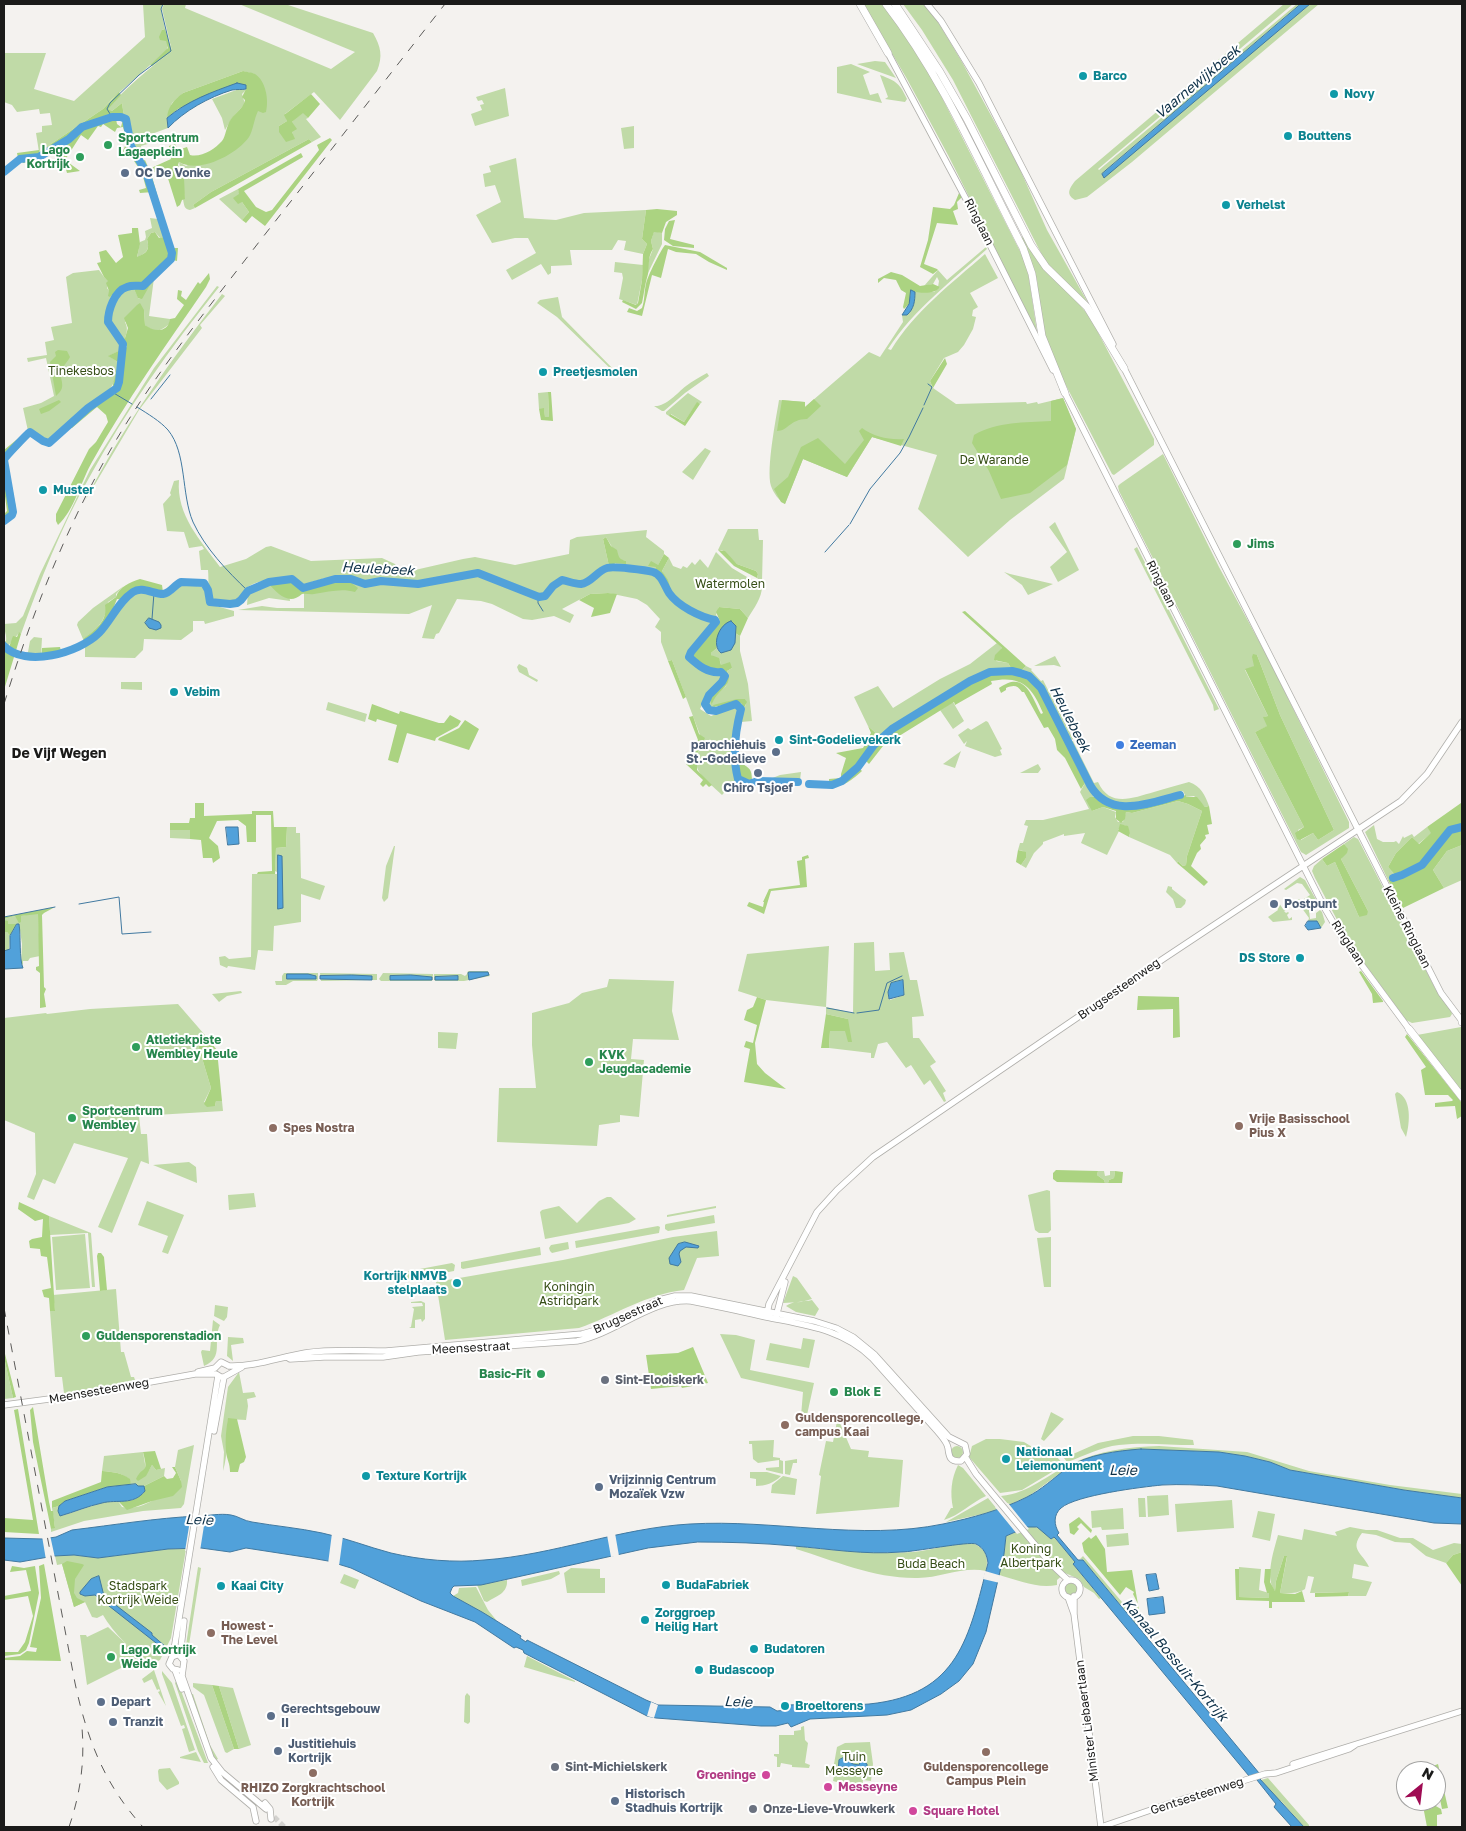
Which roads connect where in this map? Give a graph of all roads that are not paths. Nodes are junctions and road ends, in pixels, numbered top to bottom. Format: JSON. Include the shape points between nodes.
{"nodes":[{"id":1,"x":860,"y":4,"type":"edge"},
{"id":2,"x":886,"y":4,"type":"edge"},
{"id":3,"x":896,"y":4,"type":"edge"},
{"id":4,"x":927,"y":4,"type":"edge"},
{"id":5,"x":888,"y":53,"type":"joint"},
{"id":6,"x":1008,"y":210,"type":"junction"},
{"id":7,"x":1019,"y":232,"type":"junction"},
{"id":8,"x":1124,"y":368,"type":"junction"},
{"id":9,"x":1065,"y":393,"type":"junction"},
{"id":10,"x":1462,"y":722,"type":"edge"},
{"id":11,"x":1357,"y":830,"type":"junction"},
{"id":12,"x":1304,"y":865,"type":"junction"},
{"id":13,"x":1462,"y":1022,"type":"edge"},
{"id":14,"x":1408,"y":1028,"type":"joint"},
{"id":15,"x":1462,"y":1097,"type":"edge"},
{"id":16,"x":789,"y":1267,"type":"junction"},
{"id":17,"x":767,"y":1314,"type":"junction"},
{"id":18,"x":777,"y":1316,"type":"junction"},
{"id":19,"x":577,"y":1338,"type":"junction"},
{"id":20,"x":364,"y":1350,"type":"joint"},
{"id":21,"x":287,"y":1358,"type":"junction"},
{"id":22,"x":364,"y":1358,"type":"joint"},
{"id":23,"x":248,"y":1365,"type":"junction"},
{"id":24,"x":229,"y":1366,"type":"junction"},
{"id":25,"x":223,"y":1373,"type":"junction"},
{"id":26,"x":220,"y":1400,"type":"junction"},
{"id":27,"x":4,"y":1406,"type":"edge"},
{"id":28,"x":956,"y":1442,"type":"junction"},
{"id":29,"x":948,"y":1449,"type":"junction"},
{"id":30,"x":963,"y":1459,"type":"junction"},
{"id":31,"x":205,"y":1474,"type":"junction"},
{"id":32,"x":1066,"y":1582,"type":"junction"},
{"id":33,"x":1071,"y":1596,"type":"junction"},
{"id":34,"x":176,"y":1656,"type":"junction"},
{"id":35,"x":182,"y":1668,"type":"junction"},
{"id":36,"x":175,"y":1670,"type":"junction"},
{"id":37,"x":1462,"y":1711,"type":"edge"},
{"id":38,"x":213,"y":1764,"type":"junction"},
{"id":39,"x":265,"y":1810,"type":"tunnel mouth"},
{"id":40,"x":271,"y":1819,"type":"tunnel mouth"},
{"id":41,"x":256,"y":1821,"type":"dead end"},
{"id":42,"x":1101,"y":1827,"type":"edge"}],
"edges":[{"from":1,"to":5,"type":"highway"},
{"from":2,"to":6,"type":"highway","via":[[938,83]]},
{"from":3,"to":6,"type":"highway","via":[[967,119]]},
{"from":4,"to":8,"type":"main road","via":[[979,83]]},
{"from":5,"to":9,"type":"main road","name":"Ringlaan","via":[[982,227]]},
{"from":6,"to":7,"type":"highway"},
{"from":7,"to":8,"type":"highway","via":[[1046,267],[1087,307]]},
{"from":7,"to":9,"type":"highway","via":[[1032,274],[1042,336]]},
{"from":8,"to":11,"type":"main road"},
{"from":9,"to":12,"type":"main road","name":"Ringlaan"},
{"from":10,"to":11,"type":"main road","name":"Brugsesteenweg","via":[[1418,786]]},
{"from":11,"to":12,"type":"main road","name":"Brugsesteenweg"},
{"from":11,"to":13,"type":"main road","name":"Kleine Ringlaan","via":[[1441,993]]},
{"from":12,"to":14,"type":"main road","name":"Ringlaan","via":[[1344,941]]},
{"from":12,"to":16,"type":"main road","name":"Brugsesteenweg","via":[[873,1157],[816,1212]]},
{"from":14,"to":15,"type":"highway","name":"Ringlaan"},
{"from":16,"to":17,"type":"main road","name":"Brugsesteenweg"},
{"from":16,"to":18,"type":"main road","name":"Brugsesteenweg"},
{"from":17,"to":18,"type":"main road","name":"Brugsestraat"},
{"from":17,"to":19,"type":"main road","name":"Brugsestraat","via":[[691,1296],[674,1296]]},
{"from":18,"to":28,"type":"main road","via":[[829,1326],[860,1342]]},
{"from":18,"to":29,"type":"main road","via":[[828,1330],[861,1347],[938,1432]]},
{"from":19,"to":20,"type":"main road","name":"Meensestraat"},
{"from":19,"to":22,"type":"main road","name":"Meensestraat"},
{"from":20,"to":21,"type":"main road","name":"Meensesteenweg","via":[[314,1352]]},
{"from":21,"to":22,"type":"main road","name":"Meensesteenweg"},
{"from":21,"to":23,"type":"main road","name":"Meensesteenweg"},
{"from":23,"to":24,"type":"main road","name":"Meensesteenweg"},
{"from":23,"to":25,"type":"main road","name":"Meensesteenweg"},
{"from":24,"to":25,"type":"main road"},
{"from":24,"to":25,"type":"main road","name":"Meensesteenweg","via":[[221,1362]]},
{"from":25,"to":26,"type":"main road"},
{"from":25,"to":26,"type":"main road","via":[[226,1383]]},
{"from":25,"to":27,"type":"main road","name":"Meensesteenweg","via":[[195,1374]]},
{"from":25,"to":31,"type":"main road"},
{"from":26,"to":31,"type":"main road"},
{"from":28,"to":29,"type":"main road"},
{"from":28,"to":30,"type":"main road","via":[[965,1445],[968,1451]]},
{"from":29,"to":30,"type":"main road","via":[[953,1461]]},
{"from":30,"to":32,"type":"main road"},
{"from":31,"to":34,"type":"main road"},
{"from":32,"to":33,"type":"main road","via":[[1062,1591]]},
{"from":32,"to":33,"type":"main road","via":[[1074,1581],[1079,1585],[1079,1592]]},
{"from":33,"to":42,"type":"main road","name":"Minister Liebaertlaan"},
{"from":34,"to":35,"type":"main road","via":[[184,1661]]},
{"from":34,"to":36,"type":"main road","via":[[170,1658],[169,1664]]},
{"from":35,"to":36,"type":"main road"},
{"from":35,"to":38,"type":"main road"},
{"from":36,"to":38,"type":"main road","via":[[202,1748]]},
{"from":37,"to":42,"type":"main road","name":"Gentsesteenweg"},
{"from":38,"to":39,"type":"main road"},
{"from":38,"to":40,"type":"main road","via":[[267,1805]]},
{"from":38,"to":41,"type":"main road","via":[[218,1777],[253,1807]]}]}
